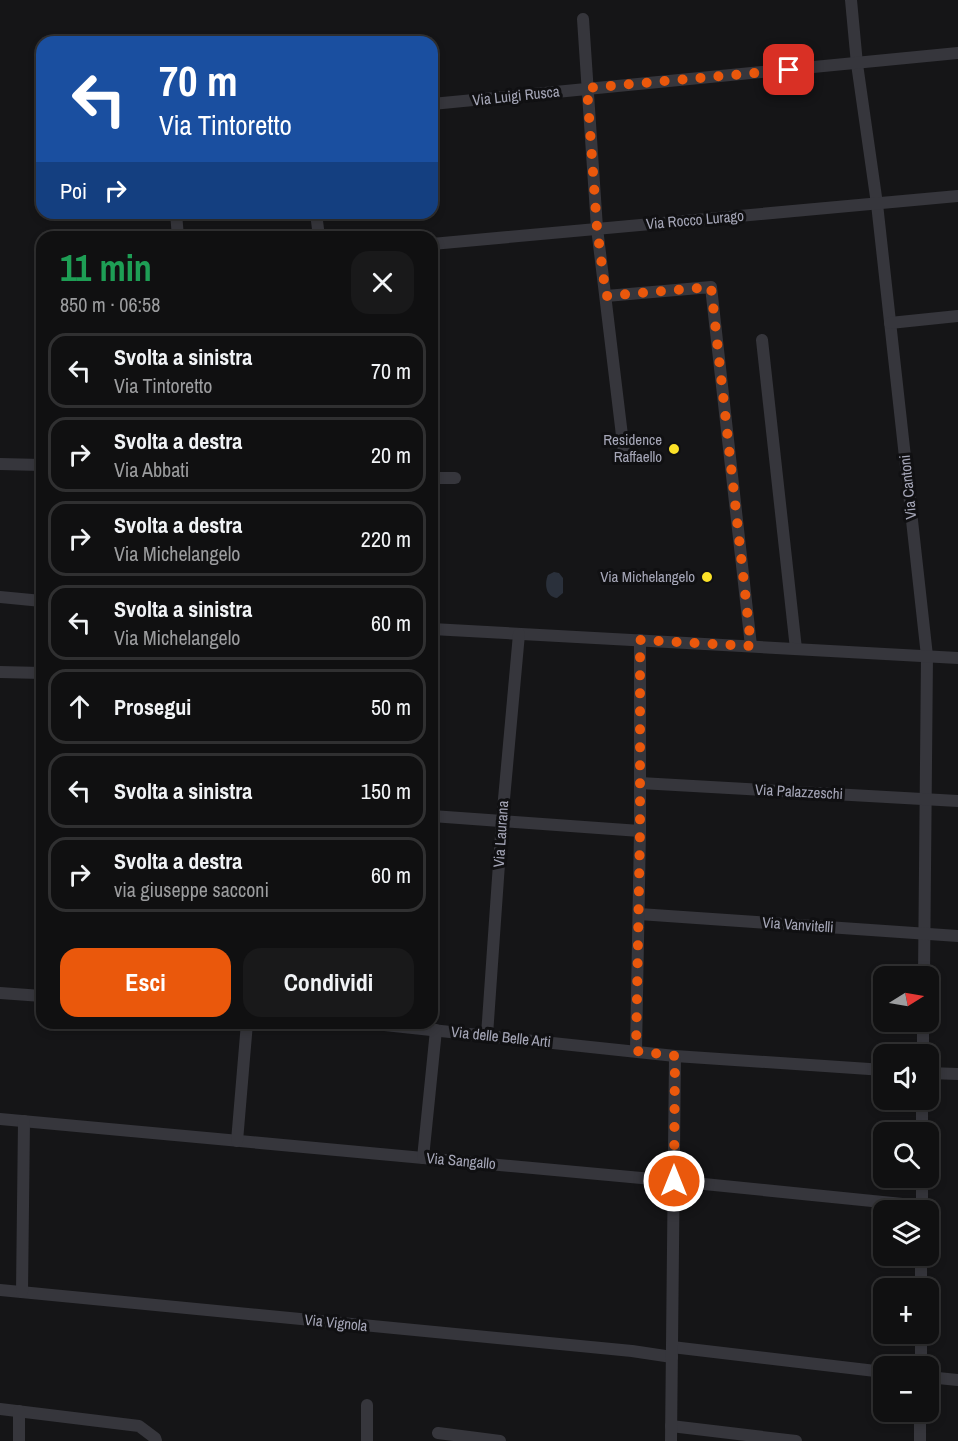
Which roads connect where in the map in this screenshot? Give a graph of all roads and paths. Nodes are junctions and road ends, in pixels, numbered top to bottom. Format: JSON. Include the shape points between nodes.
{"nodes":[{"id":1,"x":851,"y":0,"type":"edge"},
{"id":2,"x":583,"y":20,"type":"dead end"},
{"id":3,"x":958,"y":53,"type":"edge"},
{"id":4,"x":857,"y":64,"type":"junction"},
{"id":5,"x":587,"y":88,"type":"junction"},
{"id":6,"x":438,"y":103,"type":"edge"},
{"id":7,"x":958,"y":196,"type":"edge"},
{"id":8,"x":877,"y":204,"type":"junction"},
{"id":9,"x":597,"y":228,"type":"junction"},
{"id":10,"x":438,"y":243,"type":"edge"},
{"id":11,"x":606,"y":296,"type":"junction"},
{"id":12,"x":958,"y":316,"type":"edge"},
{"id":13,"x":890,"y":322,"type":"junction"},
{"id":14,"x":762,"y":340,"type":"dead end"},
{"id":15,"x":624,"y":452,"type":"dead end"},
{"id":16,"x":0,"y":464,"type":"edge"},
{"id":17,"x":36,"y":465,"type":"edge"},
{"id":18,"x":438,"y":478,"type":"edge"},
{"id":19,"x":454,"y":478,"type":"dead end"},
{"id":20,"x":0,"y":597,"type":"edge"},
{"id":21,"x":36,"y":600,"type":"edge"},
{"id":22,"x":438,"y":629,"type":"edge"},
{"id":23,"x":519,"y":634,"type":"junction"},
{"id":24,"x":640,"y":640,"type":"junction"},
{"id":25,"x":751,"y":646,"type":"junction"},
{"id":26,"x":796,"y":649,"type":"junction"},
{"id":27,"x":927,"y":656,"type":"junction"},
{"id":28,"x":958,"y":658,"type":"edge"},
{"id":29,"x":0,"y":672,"type":"edge"},
{"id":30,"x":36,"y":673,"type":"edge"},
{"id":31,"x":640,"y":783,"type":"junction"},
{"id":32,"x":926,"y":800,"type":"junction"},
{"id":33,"x":958,"y":801,"type":"edge"},
{"id":34,"x":438,"y":816,"type":"edge"},
{"id":35,"x":502,"y":821,"type":"junction"},
{"id":36,"x":640,"y":831,"type":"junction"},
{"id":37,"x":639,"y":914,"type":"junction"},
{"id":38,"x":925,"y":934,"type":"junction"},
{"id":39,"x":958,"y":936,"type":"edge"},
{"id":40,"x":924,"y":966,"type":"edge"},
{"id":41,"x":0,"y":993,"type":"edge"},
{"id":42,"x":36,"y":996,"type":"edge"},
{"id":43,"x":246,"y":1029,"type":"edge"},
{"id":44,"x":426,"y":1029,"type":"edge"},
{"id":45,"x":436,"y":1030,"type":"junction"},
{"id":46,"x":487,"y":1035,"type":"junction"},
{"id":47,"x":636,"y":1051,"type":"junction"},
{"id":48,"x":675,"y":1056,"type":"junction"},
{"id":49,"x":873,"y":1069,"type":"edge"},
{"id":50,"x":939,"y":1073,"type":"edge"},
{"id":51,"x":958,"y":1074,"type":"edge"},
{"id":52,"x":0,"y":1119,"type":"edge"},
{"id":53,"x":24,"y":1121,"type":"junction"},
{"id":54,"x":237,"y":1141,"type":"junction"},
{"id":55,"x":423,"y":1158,"type":"junction"},
{"id":56,"x":674,"y":1181,"type":"junction"},
{"id":57,"x":873,"y":1203,"type":"edge"},
{"id":58,"x":0,"y":1290,"type":"edge"},
{"id":59,"x":22,"y":1292,"type":"junction"},
{"id":60,"x":672,"y":1352,"type":"junction"},
{"id":61,"x":873,"y":1371,"type":"edge"},
{"id":62,"x":939,"y":1378,"type":"edge"},
{"id":63,"x":958,"y":1380,"type":"edge"},
{"id":64,"x":367,"y":1405,"type":"dead end"},
{"id":65,"x":0,"y":1409,"type":"edge"},
{"id":66,"x":19,"y":1411,"type":"junction"},
{"id":67,"x":920,"y":1422,"type":"edge"},
{"id":68,"x":671,"y":1426,"type":"junction"},
{"id":69,"x":438,"y":1433,"type":"dead end"},
{"id":70,"x":155,"y":1440,"type":"edge"},
{"id":71,"x":19,"y":1441,"type":"edge"},
{"id":72,"x":367,"y":1441,"type":"edge"},
{"id":73,"x":500,"y":1441,"type":"edge"},
{"id":74,"x":671,"y":1441,"type":"edge"},
{"id":75,"x":796,"y":1441,"type":"edge"},
{"id":76,"x":920,"y":1441,"type":"edge"}],
"edges":[{"from":1,"to":4,"type":"street","name":"Via Cantoni"},
{"from":2,"to":5,"type":"street"},
{"from":3,"to":4,"type":"street","name":"Via Luigi Rusca"},
{"from":4,"to":5,"type":"street","name":"Via Luigi Rusca"},
{"from":4,"to":8,"type":"street","name":"Via Cantoni"},
{"from":5,"to":6,"type":"street","name":"Via Luigi Rusca"},
{"from":5,"to":9,"type":"street"},
{"from":7,"to":8,"type":"street","name":"Via Rocco Lurago"},
{"from":8,"to":9,"type":"street","name":"Via Rocco Lurago"},
{"from":8,"to":13,"type":"street","name":"Via Cantoni"},
{"from":9,"to":10,"type":"street","name":"Via Rocco Lurago"},
{"from":9,"to":11,"type":"street"},
{"from":11,"to":15,"type":"street"},
{"from":11,"to":25,"type":"street","via":[[711,287]]},
{"from":12,"to":13,"type":"street"},
{"from":13,"to":27,"type":"street","name":"Via Cantoni"},
{"from":14,"to":26,"type":"street"},
{"from":16,"to":17,"type":"street"},
{"from":18,"to":19,"type":"street"},
{"from":20,"to":21,"type":"street"},
{"from":22,"to":23,"type":"street"},
{"from":23,"to":24,"type":"street"},
{"from":23,"to":35,"type":"street","name":"Via Laurana"},
{"from":24,"to":25,"type":"street"},
{"from":24,"to":31,"type":"street"},
{"from":25,"to":26,"type":"street"},
{"from":26,"to":27,"type":"street"},
{"from":27,"to":28,"type":"street"},
{"from":27,"to":32,"type":"street","name":"Via Cantoni"},
{"from":29,"to":30,"type":"street"},
{"from":31,"to":32,"type":"street","name":"Via Palazzeschi"},
{"from":31,"to":36,"type":"street"},
{"from":32,"to":33,"type":"street","name":"Via Palazzeschi"},
{"from":32,"to":38,"type":"street","name":"Via Cantoni"},
{"from":34,"to":35,"type":"street"},
{"from":35,"to":36,"type":"street"},
{"from":35,"to":46,"type":"street","name":"Via Laurana"},
{"from":36,"to":37,"type":"street"},
{"from":37,"to":38,"type":"street","name":"Via Vanvitelli"},
{"from":37,"to":47,"type":"street"},
{"from":38,"to":39,"type":"street","name":"Via Vanvitelli"},
{"from":38,"to":40,"type":"street","name":"Via Cantoni"},
{"from":41,"to":42,"type":"street"},
{"from":43,"to":54,"type":"street"},
{"from":44,"to":45,"type":"street","name":"Via delle Belle Arti"},
{"from":45,"to":46,"type":"street","name":"Via delle Belle Arti"},
{"from":45,"to":55,"type":"street"},
{"from":46,"to":47,"type":"street","name":"Via delle Belle Arti"},
{"from":47,"to":48,"type":"street","name":"Via delle Belle Arti"},
{"from":48,"to":49,"type":"street","name":"Via delle Belle Arti"},
{"from":48,"to":56,"type":"street"},
{"from":50,"to":51,"type":"street"},
{"from":52,"to":53,"type":"street","name":"Via Sangallo"},
{"from":53,"to":54,"type":"street","name":"Via Sangallo"},
{"from":53,"to":59,"type":"street"},
{"from":54,"to":55,"type":"street","name":"Via Sangallo"},
{"from":55,"to":56,"type":"street","name":"Via Sangallo"},
{"from":56,"to":57,"type":"street","name":"Via Sangallo"},
{"from":56,"to":60,"type":"street"},
{"from":58,"to":59,"type":"street","name":"Via Vignola"},
{"from":59,"to":60,"type":"street","name":"Via Vignola"},
{"from":60,"to":61,"type":"street","name":"Via Vignola"},
{"from":60,"to":68,"type":"street"},
{"from":62,"to":63,"type":"street"},
{"from":64,"to":72,"type":"street"},
{"from":65,"to":66,"type":"street"},
{"from":66,"to":70,"type":"street","via":[[139,1426]]},
{"from":66,"to":71,"type":"street"},
{"from":67,"to":76,"type":"street"},
{"from":68,"to":74,"type":"street"},
{"from":68,"to":75,"type":"street"},
{"from":69,"to":73,"type":"street"}]}
